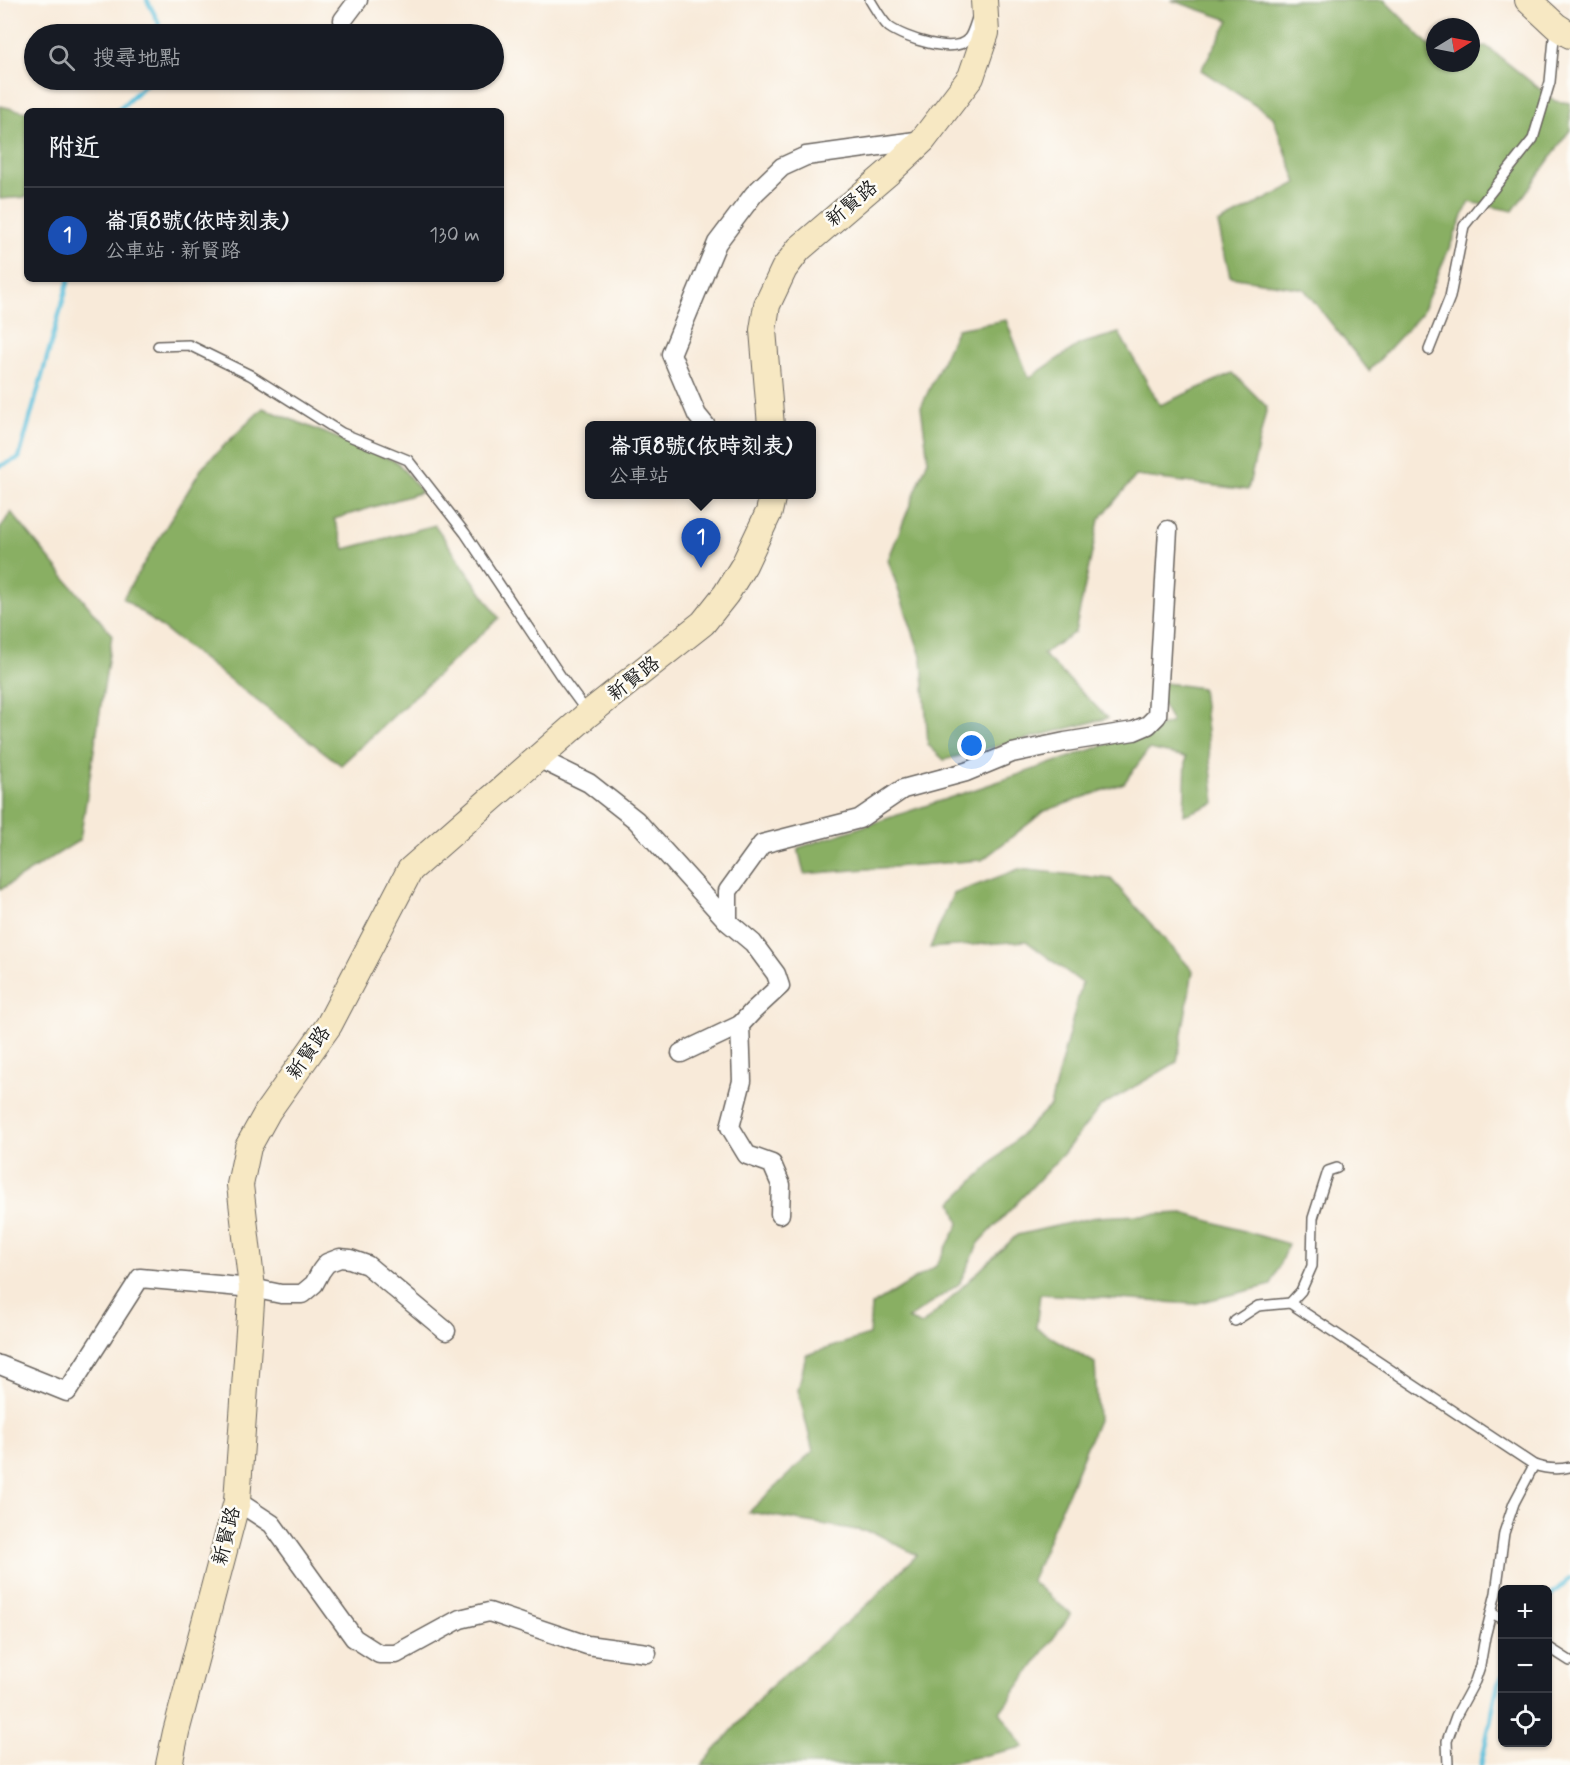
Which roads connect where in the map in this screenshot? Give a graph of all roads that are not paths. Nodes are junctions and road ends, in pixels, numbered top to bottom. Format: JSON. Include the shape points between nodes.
{"nodes":[{"id":1,"x":358,"y":0,"type":"edge"},
{"id":2,"x":870,"y":0,"type":"edge"},
{"id":3,"x":1528,"y":0,"type":"edge"},
{"id":4,"x":984,"y":1,"type":"edge"},
{"id":5,"x":343,"y":20,"type":"dead end"},
{"id":6,"x":1563,"y":31,"type":"edge"},
{"id":7,"x":923,"y":140,"type":"junction"},
{"id":8,"x":158,"y":346,"type":"dead end"},
{"id":9,"x":1429,"y":350,"type":"dead end"},
{"id":10,"x":702,"y":421,"type":"edge"},
{"id":11,"x":771,"y":421,"type":"edge"},
{"id":12,"x":772,"y":499,"type":"edge"},
{"id":13,"x":1168,"y":530,"type":"dead end"},
{"id":14,"x":588,"y":714,"type":"junction"},
{"id":15,"x":538,"y":758,"type":"junction"},
{"id":16,"x":728,"y":922,"type":"junction"},
{"id":17,"x":740,"y":1025,"type":"junction"},
{"id":18,"x":681,"y":1053,"type":"dead end"},
{"id":19,"x":1337,"y":1168,"type":"dead end"},
{"id":20,"x":780,"y":1214,"type":"dead end"},
{"id":21,"x":252,"y":1288,"type":"junction"},
{"id":22,"x":1290,"y":1302,"type":"junction"},
{"id":23,"x":1235,"y":1321,"type":"dead end"},
{"id":24,"x":446,"y":1331,"type":"dead end"},
{"id":25,"x":0,"y":1365,"type":"edge"},
{"id":26,"x":1534,"y":1465,"type":"junction"},
{"id":27,"x":1570,"y":1467,"type":"edge"},
{"id":28,"x":237,"y":1501,"type":"junction"},
{"id":29,"x":1492,"y":1612,"type":"junction"},
{"id":30,"x":1498,"y":1616,"type":"edge"},
{"id":31,"x":1552,"y":1650,"type":"edge"},
{"id":32,"x":647,"y":1653,"type":"dead end"},
{"id":33,"x":1570,"y":1661,"type":"edge"},
{"id":34,"x":169,"y":1765,"type":"edge"},
{"id":35,"x":1448,"y":1765,"type":"edge"}],
"edges":[{"from":1,"to":5,"type":"street"},
{"from":2,"to":4,"type":"lane","via":[[888,26],[939,46],[956,46],[968,39]]},
{"from":3,"to":6,"type":"street"},
{"from":4,"to":7,"type":"street","name":"新賢路","via":[[986,33],[971,78]]},
{"from":6,"to":9,"type":"lane","via":[[1533,139],[1464,226],[1450,297]]},
{"from":7,"to":10,"type":"street","via":[[806,156],[782,167],[754,194],[717,243],[671,354]]},
{"from":7,"to":11,"type":"street","name":"新賢路","via":[[799,249],[784,269],[767,305],[763,330]]},
{"from":8,"to":14,"type":"lane","via":[[189,345],[250,375],[342,433],[408,460],[465,533]]},
{"from":12,"to":14,"type":"street","name":"新賢路","via":[[744,566],[704,623]]},
{"from":13,"to":16,"type":"street","via":[[1156,716],[1148,725],[1134,731],[1012,753],[966,772],[903,789],[859,819],[762,844],[728,891]]},
{"from":14,"to":15,"type":"street","name":"新賢路"},
{"from":15,"to":16,"type":"street","via":[[589,783],[636,820]]},
{"from":15,"to":21,"type":"street","name":"新賢路","via":[[410,870],[329,1025],[268,1111],[248,1147],[240,1185]]},
{"from":16,"to":17,"type":"street","via":[[753,943],[780,986]]},
{"from":17,"to":18,"type":"street"},
{"from":17,"to":20,"type":"street","via":[[742,1082],[730,1127],[747,1155],[772,1164],[781,1185]]},
{"from":19,"to":22,"type":"lane","via":[[1328,1171],[1313,1218],[1312,1266]]},
{"from":21,"to":24,"type":"street","via":[[302,1294],[314,1284],[327,1263],[350,1259],[367,1265]]},
{"from":21,"to":25,"type":"street","via":[[140,1278],[67,1392]]},
{"from":21,"to":28,"type":"street","name":"新賢路"},
{"from":22,"to":23,"type":"lane","via":[[1258,1306]]},
{"from":22,"to":26,"type":"lane"},
{"from":26,"to":27,"type":"lane"},
{"from":26,"to":29,"type":"lane","via":[[1504,1533]]},
{"from":28,"to":32,"type":"street","via":[[272,1524],[354,1638],[379,1654],[396,1654],[460,1619],[489,1612],[587,1645]]},
{"from":28,"to":34,"type":"street","name":"新賢路"},
{"from":29,"to":30,"type":"lane"},
{"from":29,"to":35,"type":"lane","via":[[1475,1681],[1447,1741]]},
{"from":31,"to":33,"type":"lane"}]}
